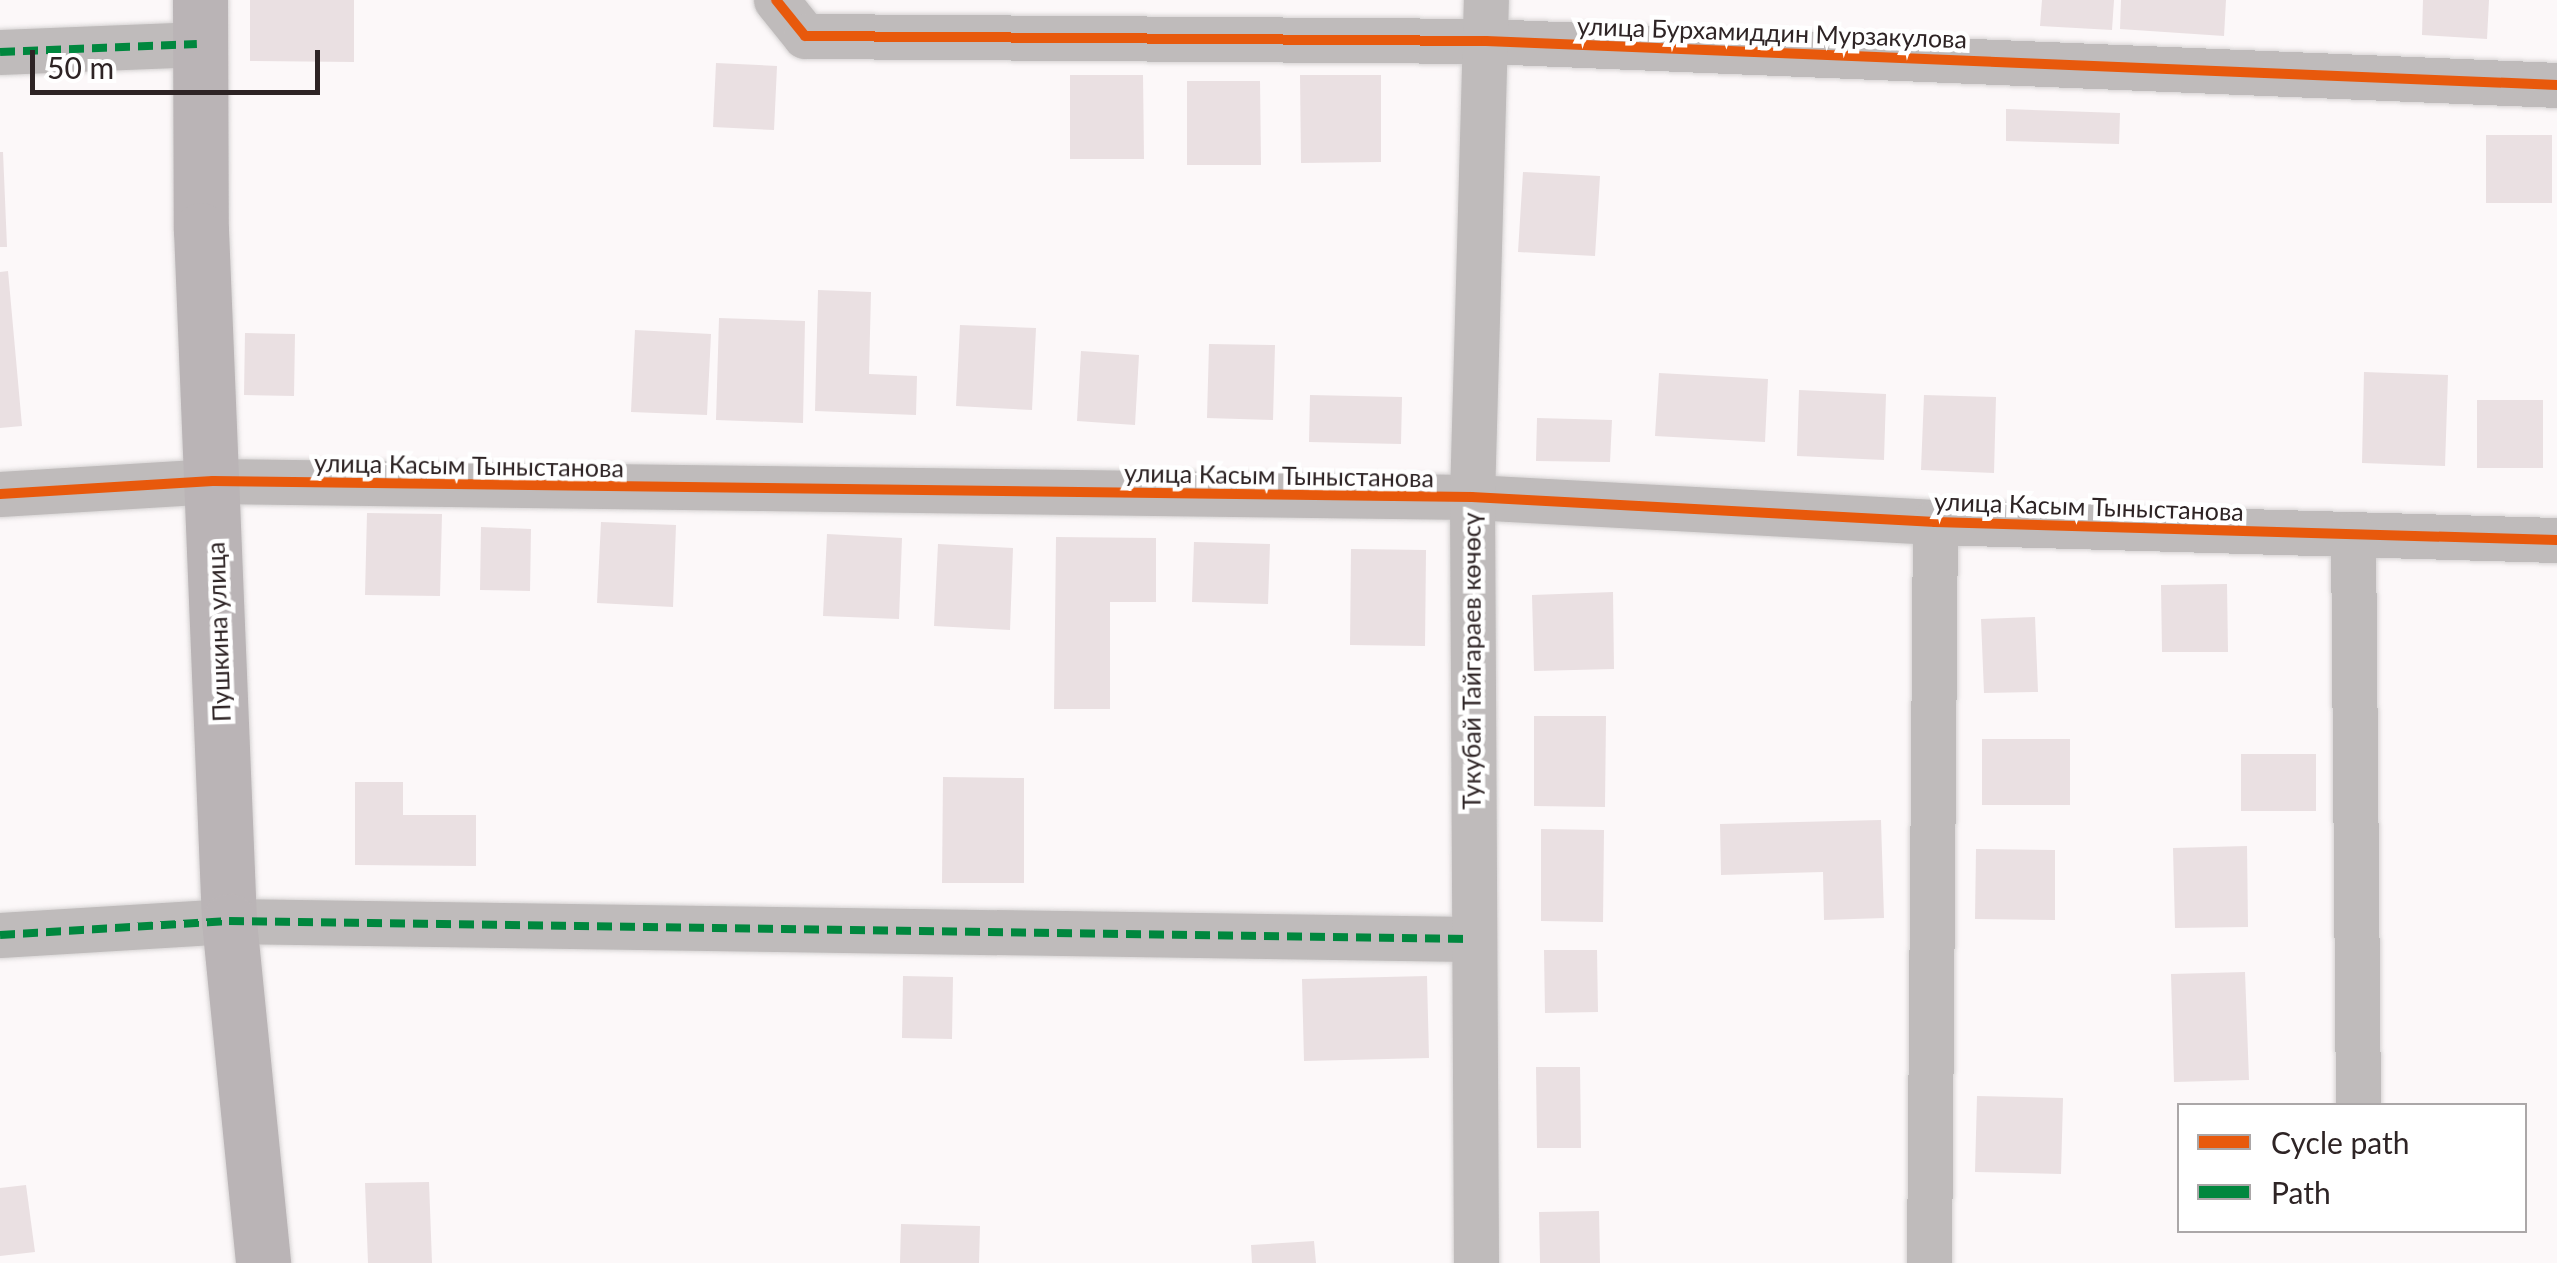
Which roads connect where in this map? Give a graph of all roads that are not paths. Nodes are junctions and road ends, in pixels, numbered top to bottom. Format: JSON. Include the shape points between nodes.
{"nodes":[{"id":1,"x":776,"y":0,"type":"edge"},
{"id":2,"x":1486,"y":20,"type":"edge"},
{"id":3,"x":198,"y":22,"type":"edge"},
{"id":4,"x":0,"y":52,"type":"edge"},
{"id":5,"x":2557,"y":84,"type":"edge"},
{"id":6,"x":212,"y":482,"type":"junction"},
{"id":7,"x":0,"y":494,"type":"edge"},
{"id":8,"x":1472,"y":497,"type":"junction"},
{"id":9,"x":1934,"y":522,"type":"junction"},
{"id":10,"x":2353,"y":534,"type":"junction"},
{"id":11,"x":2557,"y":540,"type":"edge"},
{"id":12,"x":229,"y":921,"type":"junction"},
{"id":13,"x":0,"y":934,"type":"edge"},
{"id":14,"x":1470,"y":939,"type":"junction"},
{"id":15,"x":2358,"y":1103,"type":"edge"},
{"id":16,"x":263,"y":1263,"type":"edge"},
{"id":17,"x":1476,"y":1263,"type":"edge"},
{"id":18,"x":1930,"y":1263,"type":"edge"}],
"edges":[{"from":1,"to":2,"type":"street","name":"улица Бурхамиддин Мурзакулова","via":[[805,36]]},
{"from":2,"to":5,"type":"street","name":"улица Бурхамиддин Мурзакулова"},
{"from":2,"to":8,"type":"street","name":"Тукубай Тайгараев көчөсү"},
{"from":3,"to":4,"type":"street"},
{"from":3,"to":6,"type":"highway","name":"Пушкина улица"},
{"from":6,"to":7,"type":"street","name":"улица Касым Тыныстанова"},
{"from":6,"to":8,"type":"street","name":"улица Касым Тыныстанова"},
{"from":6,"to":12,"type":"highway","name":"Пушкина улица"},
{"from":8,"to":9,"type":"street","name":"улица Касым Тыныстанова"},
{"from":8,"to":14,"type":"street","name":"Тукубай Тайгараев көчөсү"},
{"from":9,"to":10,"type":"street","name":"улица Касым Тыныстанова"},
{"from":9,"to":18,"type":"street"},
{"from":10,"to":11,"type":"street","name":"улица Касым Тыныстанова"},
{"from":10,"to":15,"type":"street"},
{"from":12,"to":13,"type":"street"},
{"from":12,"to":14,"type":"street"},
{"from":12,"to":16,"type":"highway","name":"Пушкина улица"},
{"from":14,"to":17,"type":"street","name":"Тукубай Тайгараев көчөсү"}]}
